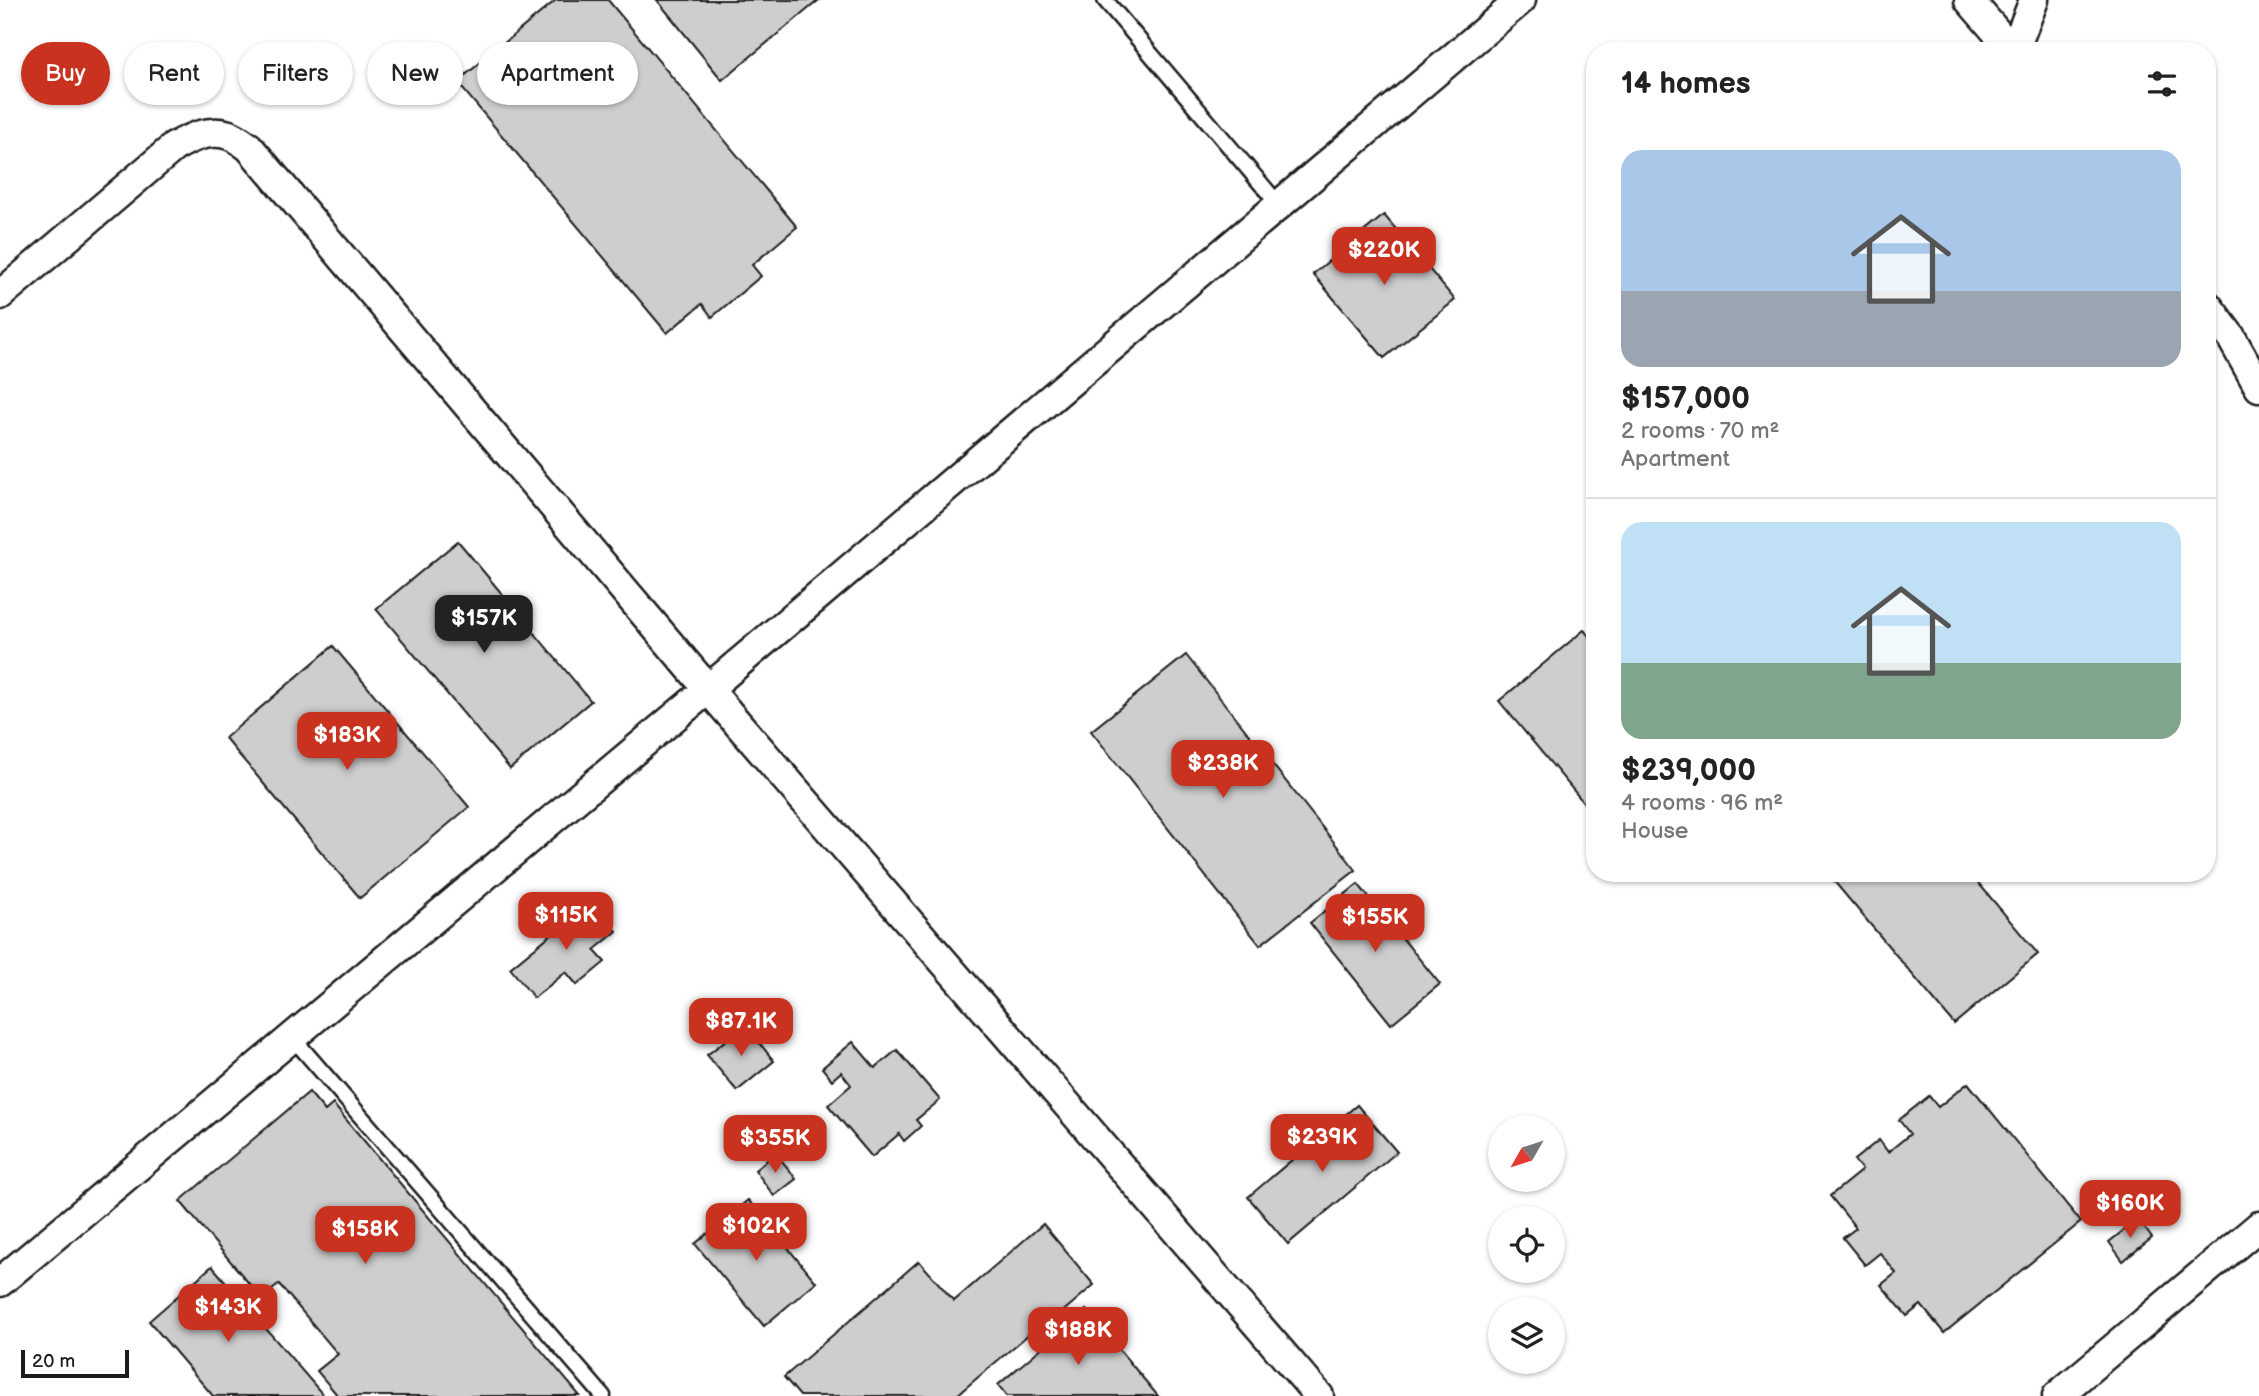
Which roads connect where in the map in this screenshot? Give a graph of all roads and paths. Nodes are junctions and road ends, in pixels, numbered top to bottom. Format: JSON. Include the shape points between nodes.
{"nodes":[{"id":1,"x":1105,"y":0,"type":"edge"},
{"id":2,"x":1521,"y":0,"type":"edge"},
{"id":3,"x":1969,"y":0,"type":"edge"},
{"id":4,"x":2034,"y":0,"type":"edge"},
{"id":5,"x":2006,"y":42,"type":"edge"},
{"id":6,"x":2018,"y":42,"type":"edge"},
{"id":7,"x":1279,"y":205,"type":"junction"},
{"id":8,"x":0,"y":295,"type":"edge"},
{"id":9,"x":2216,"y":318,"type":"edge"},
{"id":10,"x":2259,"y":387,"type":"edge"},
{"id":11,"x":708,"y":690,"type":"junction"},
{"id":12,"x":292,"y":1037,"type":"junction"},
{"id":13,"x":2259,"y":1226,"type":"edge"},
{"id":14,"x":0,"y":1282,"type":"edge"},
{"id":15,"x":603,"y":1396,"type":"edge"},
{"id":16,"x":1319,"y":1396,"type":"edge"},
{"id":17,"x":2057,"y":1396,"type":"edge"}],
"edges":[{"from":1,"to":7,"type":"lane"},
{"from":2,"to":7,"type":"street"},
{"from":3,"to":5,"type":"street"},
{"from":4,"to":6,"type":"street"},
{"from":7,"to":11,"type":"street"},
{"from":8,"to":11,"type":"street","via":[[174,147],[192,137],[228,134],[249,147]]},
{"from":9,"to":10,"type":"street"},
{"from":11,"to":12,"type":"street"},
{"from":11,"to":16,"type":"street"},
{"from":12,"to":14,"type":"street"},
{"from":12,"to":15,"type":"lane"},
{"from":13,"to":17,"type":"street"}]}
